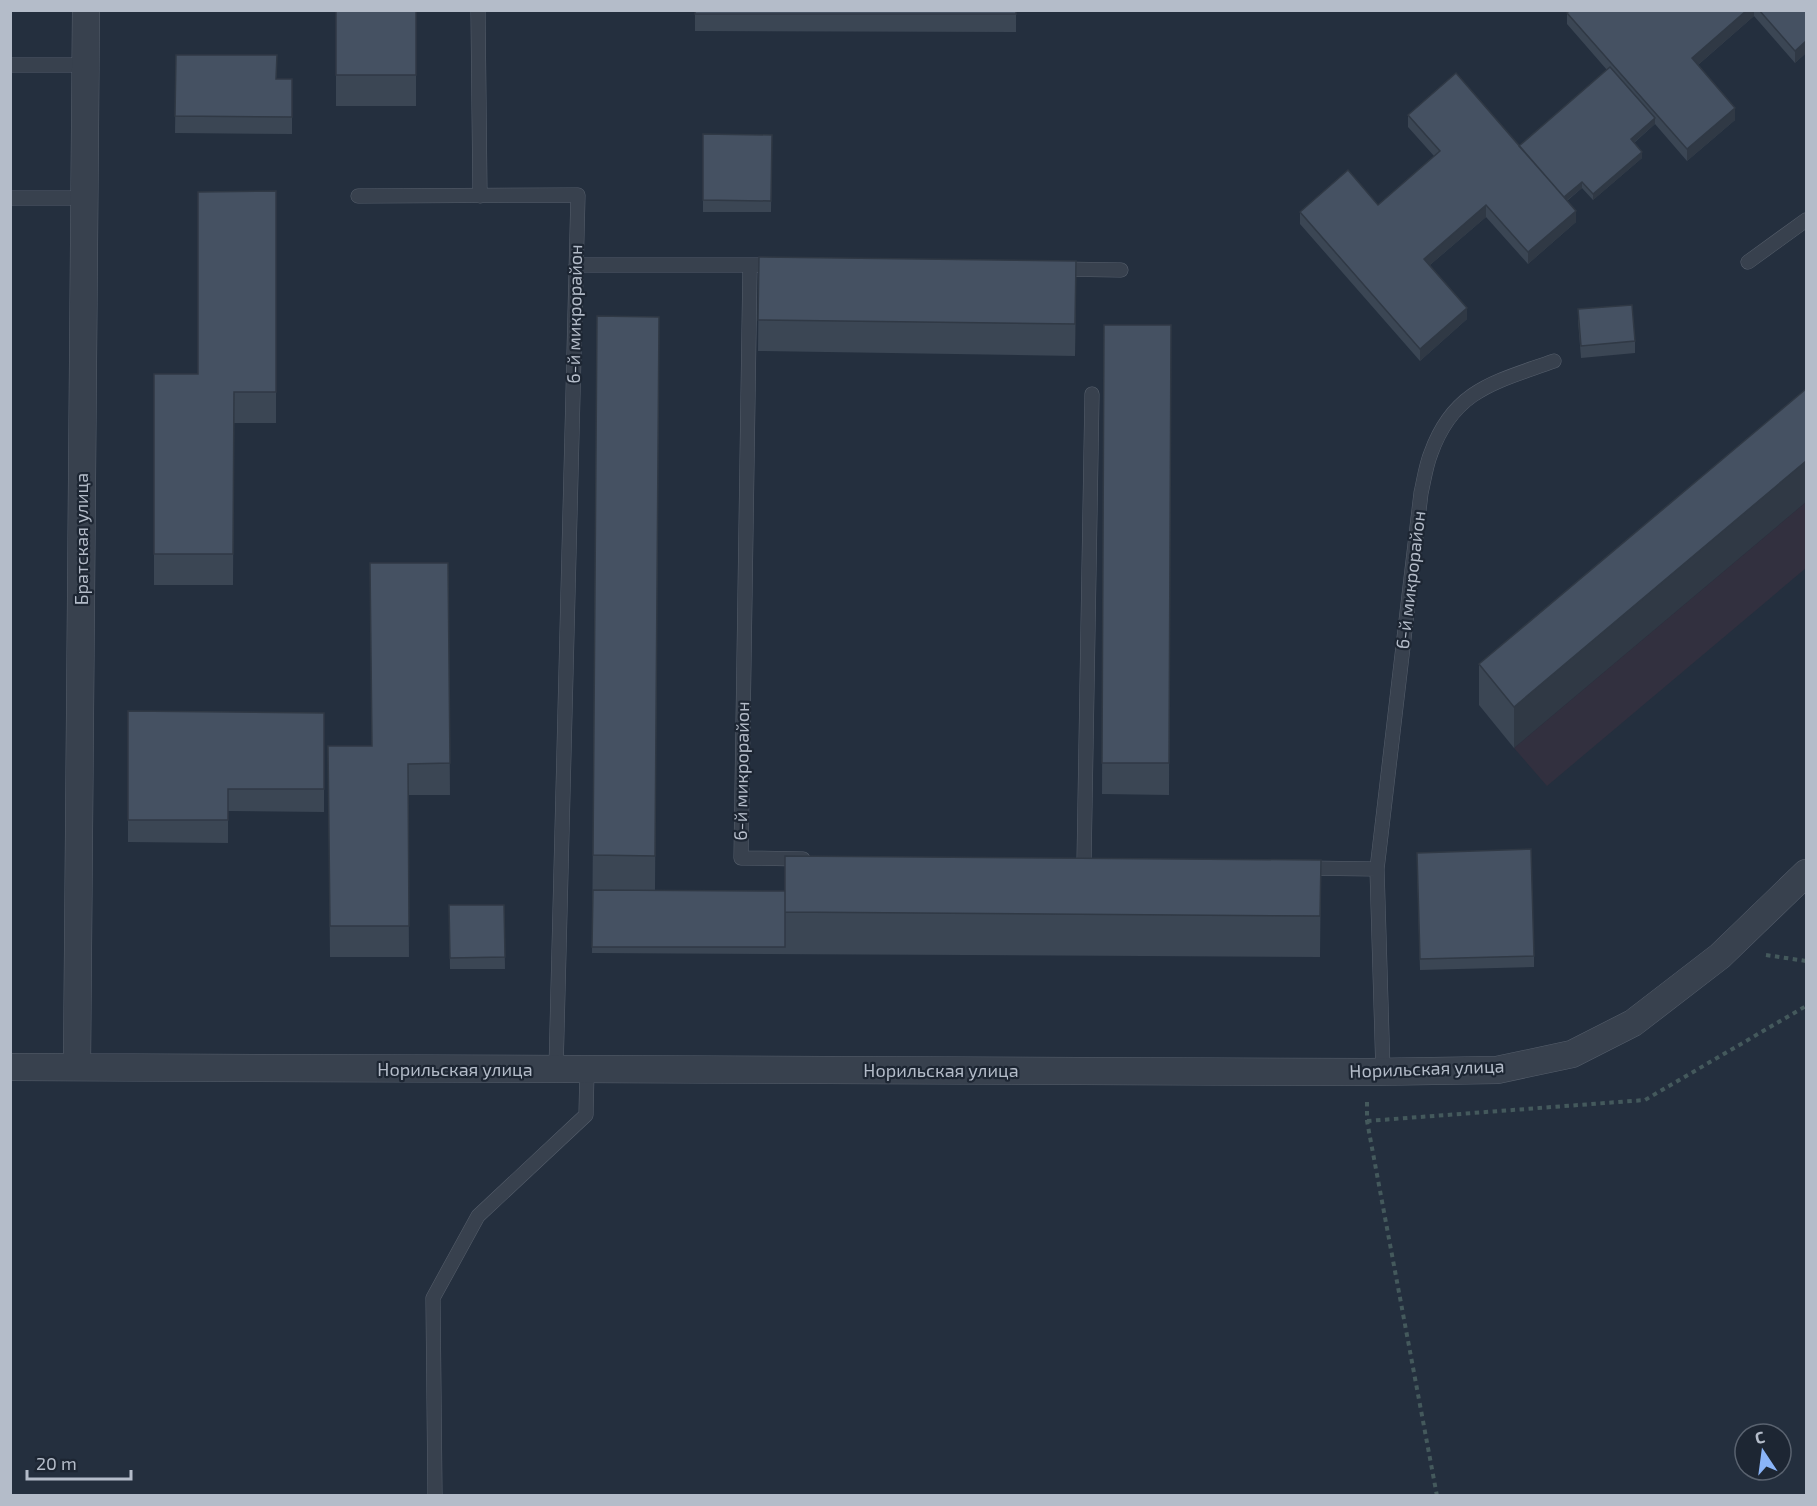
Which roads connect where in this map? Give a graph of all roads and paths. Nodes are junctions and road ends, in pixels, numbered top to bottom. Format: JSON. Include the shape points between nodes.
{"nodes":[{"id":1,"x":86,"y":10,"type":"edge"},
{"id":2,"x":478,"y":10,"type":"edge"},
{"id":3,"x":10,"y":65,"type":"edge"},
{"id":4,"x":86,"y":65,"type":"junction"},
{"id":5,"x":358,"y":196,"type":"dead end"},
{"id":6,"x":480,"y":196,"type":"junction"},
{"id":7,"x":10,"y":198,"type":"edge"},
{"id":8,"x":85,"y":198,"type":"junction"},
{"id":9,"x":1806,"y":220,"type":"edge"},
{"id":10,"x":1748,"y":262,"type":"dead end"},
{"id":11,"x":576,"y":265,"type":"junction"},
{"id":12,"x":750,"y":265,"type":"junction"},
{"id":13,"x":774,"y":265,"type":"edge"},
{"id":14,"x":1049,"y":269,"type":"edge"},
{"id":15,"x":1121,"y":270,"type":"dead end"},
{"id":16,"x":1554,"y":361,"type":"dead end"},
{"id":17,"x":1092,"y":394,"type":"dead end"},
{"id":18,"x":812,"y":859,"type":"edge"},
{"id":19,"x":1084,"y":863,"type":"edge"},
{"id":20,"x":1283,"y":867,"type":"edge"},
{"id":21,"x":1377,"y":869,"type":"junction"},
{"id":22,"x":1806,"y":873,"type":"edge"},
{"id":23,"x":1759,"y":954,"type":"dead end"},
{"id":24,"x":1806,"y":961,"type":"edge"},
{"id":25,"x":1806,"y":1006,"type":"edge"},
{"id":26,"x":10,"y":1067,"type":"edge"},
{"id":27,"x":77,"y":1067,"type":"junction"},
{"id":28,"x":556,"y":1070,"type":"junction"},
{"id":29,"x":587,"y":1070,"type":"junction"},
{"id":30,"x":1383,"y":1072,"type":"junction"},
{"id":31,"x":1367,"y":1098,"type":"dead end"},
{"id":32,"x":1367,"y":1121,"type":"junction"},
{"id":33,"x":435,"y":1496,"type":"edge"},
{"id":34,"x":1437,"y":1496,"type":"edge"}],
"edges":[{"from":1,"to":4,"type":"street","name":"Братская улица"},
{"from":2,"to":6,"type":"lane"},
{"from":3,"to":4,"type":"lane"},
{"from":4,"to":8,"type":"street","name":"Братская улица"},
{"from":5,"to":6,"type":"lane","name":"6-й микрорайон"},
{"from":6,"to":11,"type":"lane","name":"6-й микрорайон","via":[[578,195]]},
{"from":7,"to":8,"type":"lane"},
{"from":8,"to":27,"type":"street","name":"Братская улица"},
{"from":9,"to":10,"type":"lane"},
{"from":11,"to":12,"type":"lane"},
{"from":11,"to":28,"type":"lane","name":"6-й микрорайон"},
{"from":12,"to":13,"type":"lane"},
{"from":12,"to":18,"type":"lane","name":"6-й микрорайон","via":[[741,858]]},
{"from":14,"to":15,"type":"lane"},
{"from":16,"to":21,"type":"lane","name":"6-й микрорайон","via":[[1487,386],[1460,403],[1445,422],[1430,453],[1421,493]]},
{"from":17,"to":19,"type":"lane"},
{"from":20,"to":21,"type":"lane"},
{"from":21,"to":30,"type":"lane","name":"6-й микрорайон"},
{"from":22,"to":30,"type":"street","name":"Норильская улица","via":[[1720,956],[1633,1023],[1572,1054],[1497,1070]]},
{"from":23,"to":24,"type":"path"},
{"from":25,"to":32,"type":"path","via":[[1645,1100]]},
{"from":26,"to":27,"type":"street","name":"Норильская улица"},
{"from":27,"to":28,"type":"street","name":"Норильская улица"},
{"from":28,"to":29,"type":"street","name":"Норильская улица"},
{"from":29,"to":30,"type":"street","name":"Норильская улица"},
{"from":29,"to":33,"type":"lane","via":[[586,1115],[478,1216],[433,1298]]},
{"from":31,"to":32,"type":"path"},
{"from":32,"to":34,"type":"path"}]}
